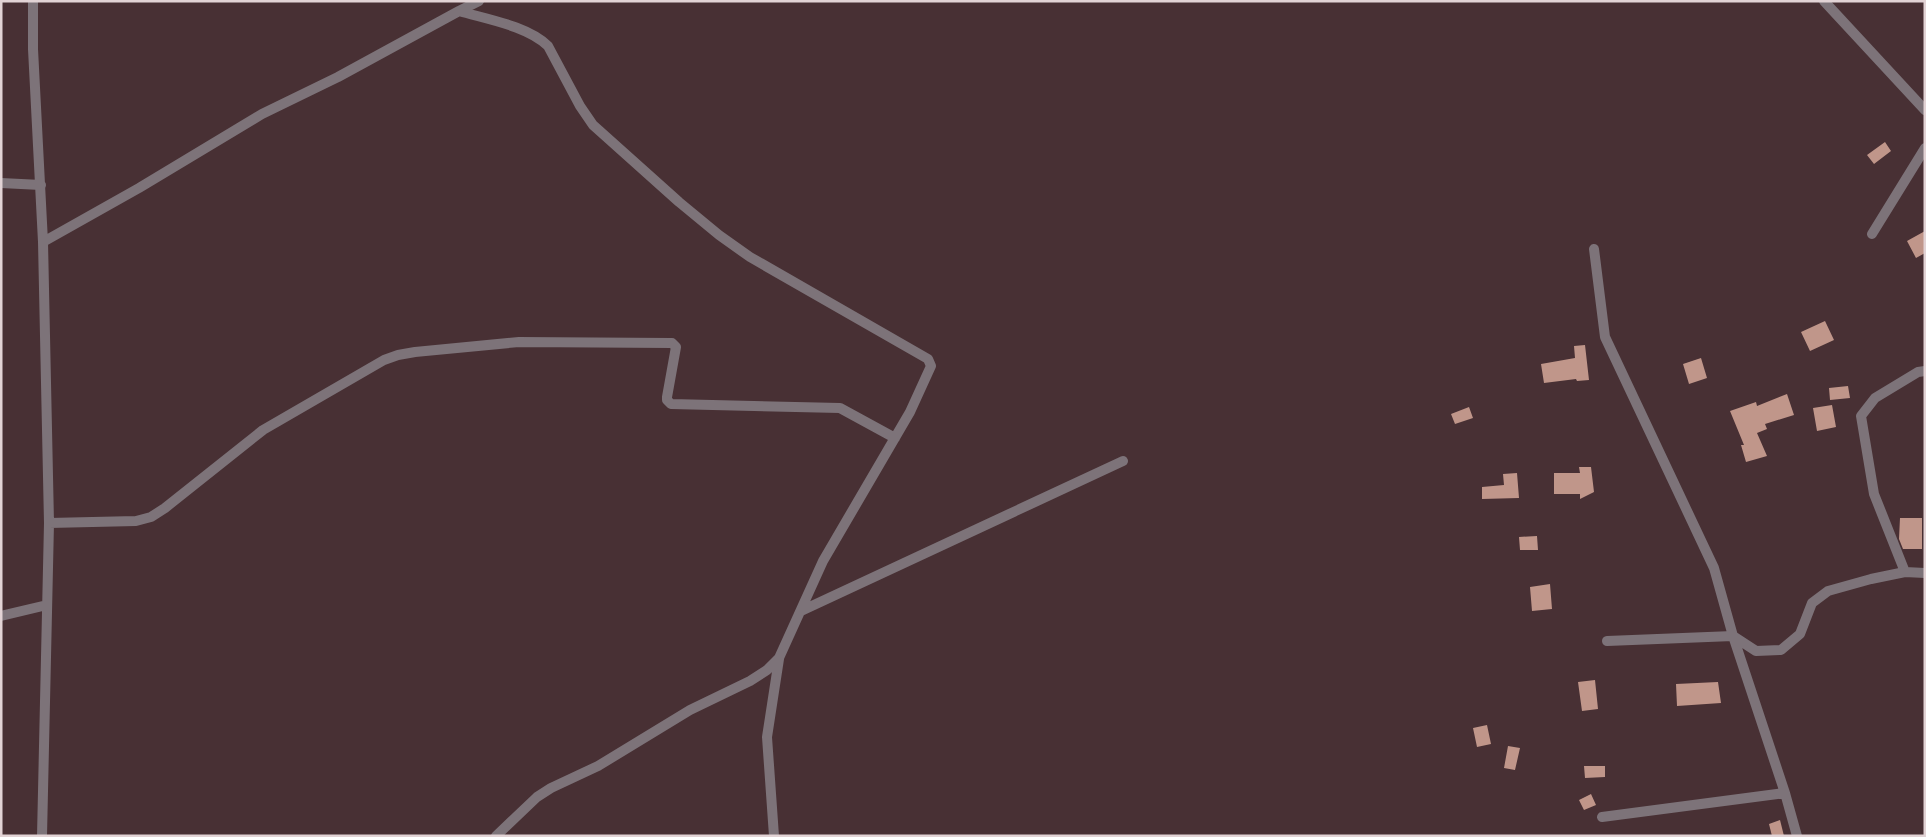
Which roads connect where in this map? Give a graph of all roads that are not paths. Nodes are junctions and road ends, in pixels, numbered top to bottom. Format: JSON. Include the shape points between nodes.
{"nodes":[{"id":1,"x":33,"y":1,"type":"edge"},
{"id":2,"x":479,"y":1,"type":"edge"},
{"id":3,"x":1824,"y":1,"type":"edge"},
{"id":4,"x":459,"y":11,"type":"junction"},
{"id":5,"x":1925,"y":110,"type":"edge"},
{"id":6,"x":1925,"y":148,"type":"edge"},
{"id":7,"x":1,"y":183,"type":"edge"},
{"id":8,"x":41,"y":185,"type":"junction"},
{"id":9,"x":1872,"y":234,"type":"dead end"},
{"id":10,"x":43,"y":242,"type":"junction"},
{"id":11,"x":1594,"y":249,"type":"dead end"},
{"id":12,"x":1925,"y":371,"type":"edge"},
{"id":13,"x":895,"y":438,"type":"junction"},
{"id":14,"x":1123,"y":461,"type":"dead end"},
{"id":15,"x":49,"y":523,"type":"junction"},
{"id":16,"x":1905,"y":572,"type":"junction"},
{"id":17,"x":1925,"y":573,"type":"edge"},
{"id":18,"x":47,"y":605,"type":"junction"},
{"id":19,"x":801,"y":611,"type":"junction"},
{"id":20,"x":1,"y":616,"type":"edge"},
{"id":21,"x":1733,"y":636,"type":"junction"},
{"id":22,"x":1607,"y":641,"type":"dead end"},
{"id":23,"x":779,"y":658,"type":"junction"},
{"id":24,"x":1785,"y":793,"type":"junction"},
{"id":25,"x":1602,"y":817,"type":"dead end"},
{"id":26,"x":42,"y":836,"type":"edge"},
{"id":27,"x":496,"y":836,"type":"edge"},
{"id":28,"x":774,"y":836,"type":"edge"},
{"id":29,"x":1797,"y":836,"type":"edge"}],
"edges":[{"from":1,"to":8,"type":"street"},
{"from":2,"to":4,"type":"street"},
{"from":3,"to":5,"type":"street"},
{"from":4,"to":10,"type":"street","via":[[338,78],[282,103]]},
{"from":4,"to":13,"type":"street","via":[[541,40],[548,46],[593,125],[719,234],[750,257],[928,359],[931,366]]},
{"from":6,"to":9,"type":"street"},
{"from":7,"to":8,"type":"street"},
{"from":8,"to":10,"type":"street"},
{"from":10,"to":15,"type":"street"},
{"from":11,"to":21,"type":"street","via":[[1605,337],[1714,568]]},
{"from":12,"to":16,"type":"street","via":[[1875,398],[1861,416],[1874,494]]},
{"from":13,"to":15,"type":"street","via":[[840,408],[672,404],[667,397],[676,347],[672,343],[519,342],[415,352],[384,360],[275,422],[151,517],[136,521]]},
{"from":13,"to":19,"type":"street","via":[[831,546]]},
{"from":14,"to":19,"type":"street"},
{"from":15,"to":18,"type":"street"},
{"from":16,"to":17,"type":"street"},
{"from":16,"to":21,"type":"street","via":[[1828,591],[1812,603],[1800,634],[1781,650],[1756,651]]},
{"from":18,"to":20,"type":"street"},
{"from":18,"to":26,"type":"street"},
{"from":19,"to":23,"type":"street"},
{"from":21,"to":22,"type":"street"},
{"from":21,"to":24,"type":"street"},
{"from":23,"to":27,"type":"street","via":[[750,681],[690,710],[598,766],[551,788]]},
{"from":23,"to":28,"type":"street","via":[[767,737]]},
{"from":24,"to":25,"type":"street"},
{"from":24,"to":29,"type":"street"}]}
